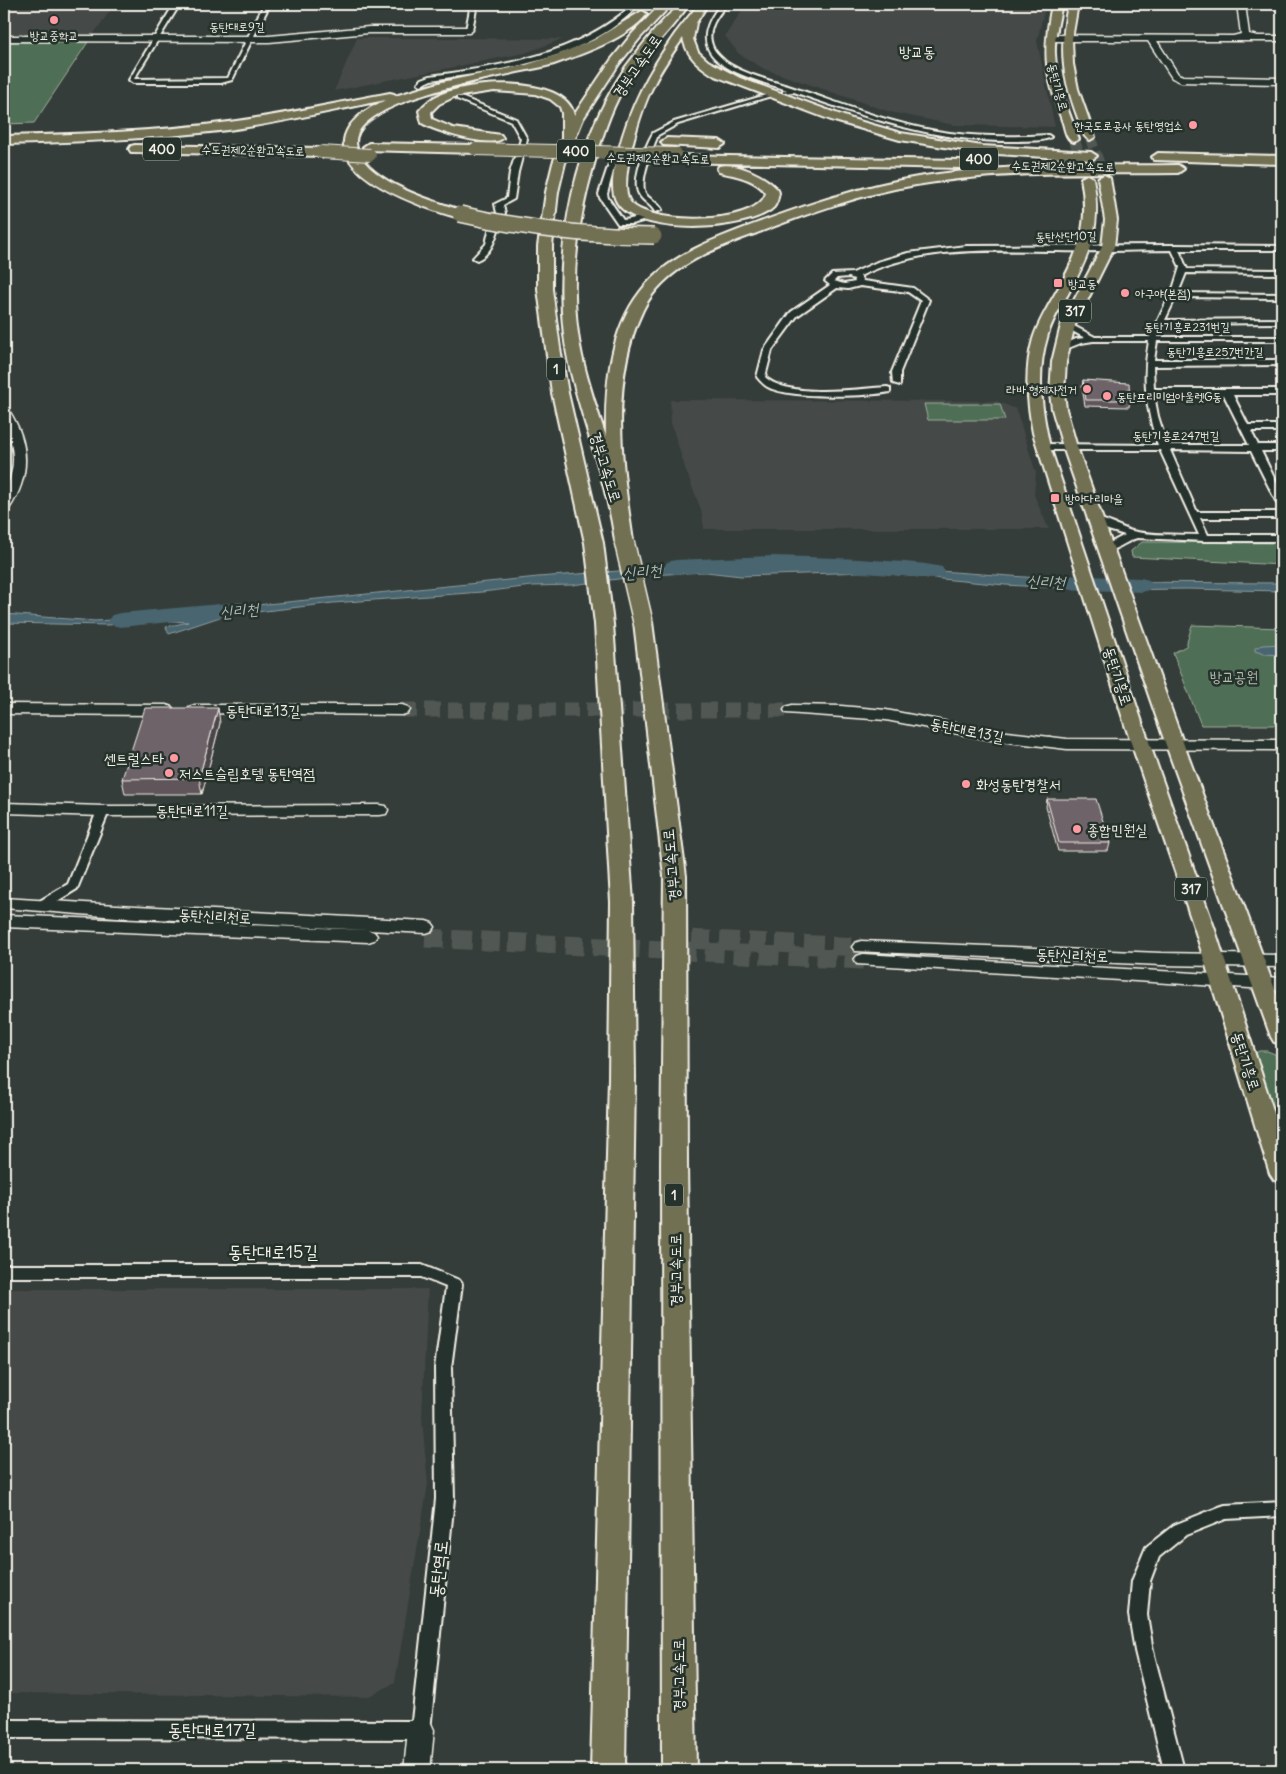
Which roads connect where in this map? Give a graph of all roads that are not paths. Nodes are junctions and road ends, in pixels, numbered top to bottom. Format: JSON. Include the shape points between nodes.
{"nodes":[{"id":1,"x":177,"y":4,"type":"edge"},
{"id":2,"x":267,"y":4,"type":"edge"},
{"id":3,"x":474,"y":4,"type":"edge"},
{"id":4,"x":637,"y":4,"type":"edge"},
{"id":5,"x":654,"y":4,"type":"edge"},
{"id":6,"x":667,"y":4,"type":"edge"},
{"id":7,"x":686,"y":4,"type":"edge"},
{"id":8,"x":724,"y":4,"type":"edge"},
{"id":9,"x":1058,"y":4,"type":"edge"},
{"id":10,"x":1073,"y":4,"type":"edge"},
{"id":11,"x":1241,"y":4,"type":"edge"},
{"id":12,"x":701,"y":7,"type":"edge"},
{"id":13,"x":469,"y":30,"type":"joint"},
{"id":14,"x":1242,"y":37,"type":"junction"},
{"id":15,"x":1051,"y":38,"type":"junction"},
{"id":16,"x":4,"y":39,"type":"edge"},
{"id":17,"x":156,"y":39,"type":"junction"},
{"id":18,"x":250,"y":39,"type":"junction"},
{"id":19,"x":1067,"y":39,"type":"junction"},
{"id":20,"x":1151,"y":39,"type":"junction"},
{"id":21,"x":1282,"y":39,"type":"edge"},
{"id":22,"x":1282,"y":81,"type":"edge"},
{"id":23,"x":421,"y":83,"type":"dead end"},
{"id":24,"x":458,"y":83,"type":"junction"},
{"id":25,"x":794,"y":90,"type":"junction"},
{"id":26,"x":786,"y":92,"type":"dead end"},
{"id":27,"x":768,"y":96,"type":"dead end"},
{"id":28,"x":459,"y":98,"type":"tunnel mouth"},
{"id":29,"x":1090,"y":137,"type":"tunnel mouth"},
{"id":30,"x":1048,"y":138,"type":"dead end"},
{"id":31,"x":1074,"y":139,"type":"tunnel mouth"},
{"id":32,"x":4,"y":141,"type":"edge"},
{"id":33,"x":730,"y":144,"type":"dead end"},
{"id":34,"x":566,"y":147,"type":"junction"},
{"id":35,"x":107,"y":149,"type":"dead end"},
{"id":36,"x":126,"y":149,"type":"dead end"},
{"id":37,"x":320,"y":149,"type":"junction"},
{"id":38,"x":845,"y":149,"type":"dead end"},
{"id":39,"x":4,"y":150,"type":"edge"},
{"id":40,"x":1138,"y":157,"type":"dead end"},
{"id":41,"x":674,"y":159,"type":"junction"},
{"id":42,"x":1282,"y":160,"type":"edge"},
{"id":43,"x":612,"y":164,"type":"dead end"},
{"id":44,"x":1282,"y":166,"type":"edge"},
{"id":45,"x":1178,"y":169,"type":"junction"},
{"id":46,"x":1282,"y":171,"type":"edge"},
{"id":47,"x":1087,"y":178,"type":"tunnel mouth"},
{"id":48,"x":1104,"y":178,"type":"tunnel mouth"},
{"id":49,"x":896,"y":185,"type":"junction"},
{"id":50,"x":658,"y":210,"type":"dead end"},
{"id":51,"x":646,"y":218,"type":"dead end"},
{"id":52,"x":1108,"y":247,"type":"junction"},
{"id":53,"x":1174,"y":247,"type":"junction"},
{"id":54,"x":1282,"y":248,"type":"edge"},
{"id":55,"x":1085,"y":249,"type":"junction"},
{"id":56,"x":477,"y":258,"type":"dead end"},
{"id":57,"x":1183,"y":271,"type":"junction"},
{"id":58,"x":1282,"y":272,"type":"edge"},
{"id":59,"x":857,"y":280,"type":"junction"},
{"id":60,"x":1173,"y":296,"type":"junction"},
{"id":61,"x":1282,"y":296,"type":"edge"},
{"id":62,"x":1282,"y":321,"type":"edge"},
{"id":63,"x":1161,"y":322,"type":"junction"},
{"id":64,"x":1068,"y":325,"type":"junction"},
{"id":65,"x":1092,"y":338,"type":"junction"},
{"id":66,"x":1153,"y":339,"type":"junction"},
{"id":67,"x":1282,"y":339,"type":"edge"},
{"id":68,"x":1061,"y":348,"type":"junction"},
{"id":69,"x":1149,"y":363,"type":"junction"},
{"id":70,"x":1282,"y":363,"type":"edge"},
{"id":71,"x":897,"y":383,"type":"dead end"},
{"id":72,"x":887,"y":390,"type":"dead end"},
{"id":73,"x":1149,"y":392,"type":"junction"},
{"id":74,"x":1227,"y":392,"type":"junction"},
{"id":75,"x":1282,"y":392,"type":"edge"},
{"id":76,"x":4,"y":412,"type":"edge"},
{"id":77,"x":1244,"y":428,"type":"junction"},
{"id":78,"x":1282,"y":428,"type":"edge"},
{"id":79,"x":1070,"y":447,"type":"junction"},
{"id":80,"x":1043,"y":448,"type":"junction"},
{"id":81,"x":1164,"y":448,"type":"junction"},
{"id":82,"x":1255,"y":448,"type":"junction"},
{"id":83,"x":1282,"y":448,"type":"edge"},
{"id":84,"x":1282,"y":478,"type":"edge"},
{"id":85,"x":1270,"y":479,"type":"junction"},
{"id":86,"x":617,"y":499,"type":"junction"},
{"id":87,"x":1282,"y":503,"type":"edge"},
{"id":88,"x":4,"y":506,"type":"edge"},
{"id":89,"x":1194,"y":515,"type":"junction"},
{"id":90,"x":1282,"y":515,"type":"edge"},
{"id":91,"x":1095,"y":519,"type":"junction"},
{"id":92,"x":1136,"y":535,"type":"junction"},
{"id":93,"x":1205,"y":538,"type":"junction"},
{"id":94,"x":1282,"y":538,"type":"edge"},
{"id":95,"x":1107,"y":554,"type":"junction"},
{"id":96,"x":4,"y":708,"type":"edge"},
{"id":97,"x":402,"y":710,"type":"tunnel mouth"},
{"id":98,"x":792,"y":710,"type":"tunnel mouth"},
{"id":99,"x":1175,"y":745,"type":"junction"},
{"id":100,"x":1282,"y":745,"type":"edge"},
{"id":101,"x":1142,"y":746,"type":"junction"},
{"id":102,"x":4,"y":808,"type":"edge"},
{"id":103,"x":380,"y":810,"type":"dead end"},
{"id":104,"x":103,"y":811,"type":"junction"},
{"id":105,"x":4,"y":903,"type":"edge"},
{"id":106,"x":42,"y":905,"type":"junction"},
{"id":107,"x":4,"y":921,"type":"edge"},
{"id":108,"x":1214,"y":960,"type":"junction"},
{"id":109,"x":1254,"y":961,"type":"junction"},
{"id":110,"x":1282,"y":961,"type":"edge"},
{"id":111,"x":1220,"y":981,"type":"junction"},
{"id":112,"x":1262,"y":983,"type":"junction"},
{"id":113,"x":1282,"y":984,"type":"edge"},
{"id":114,"x":1282,"y":1037,"type":"edge"},
{"id":115,"x":1282,"y":1174,"type":"edge"},
{"id":116,"x":4,"y":1271,"type":"edge"},
{"id":117,"x":443,"y":1368,"type":"joint"},
{"id":118,"x":1282,"y":1509,"type":"edge"},
{"id":119,"x":4,"y":1729,"type":"edge"},
{"id":120,"x":420,"y":1730,"type":"junction"},
{"id":121,"x":417,"y":1770,"type":"edge"},
{"id":122,"x":608,"y":1770,"type":"edge"},
{"id":123,"x":679,"y":1770,"type":"edge"},
{"id":124,"x":1174,"y":1770,"type":"edge"}],
"edges":[{"from":1,"to":17,"type":"street"},
{"from":2,"to":18,"type":"street"},
{"from":3,"to":13,"type":"street"},
{"from":4,"to":23,"type":"street","via":[[604,30],[563,49],[492,69],[430,78]]},
{"from":5,"to":24,"type":"highway","via":[[622,30],[590,47],[537,65]]},
{"from":6,"to":34,"type":"highway","name":"경부고속도로","number":"1","via":[[615,62],[577,119]]},
{"from":7,"to":86,"type":"highway","name":"경부고속도로","number":"1","via":[[636,61],[616,91],[590,151],[570,248],[567,306],[574,353],[582,390]]},
{"from":8,"to":25,"type":"street","via":[[708,29],[707,38],[710,50],[718,60],[734,70]]},
{"from":9,"to":15,"type":"main road","name":"동탄기흥로"},
{"from":10,"to":19,"type":"main road","name":"동탄기흥로"},
{"from":11,"to":14,"type":"street"},
{"from":12,"to":38,"type":"highway","via":[[690,22],[688,44],[691,52],[706,66],[755,88],[853,124],[901,137],[954,146],[1095,156]]},
{"from":12,"to":41,"type":"highway","via":[[647,85],[633,120],[618,191],[623,203],[633,212],[678,222],[704,223],[743,218],[763,210],[770,203],[773,193],[768,185],[751,175]]},
{"from":13,"to":18,"type":"street","name":"동탄대로9길","via":[[381,30]]},
{"from":14,"to":20,"type":"street"},
{"from":14,"to":21,"type":"street"},
{"from":15,"to":19,"type":"street"},
{"from":15,"to":31,"type":"main road","name":"동탄기흥로","via":[[1053,73]]},
{"from":16,"to":17,"type":"street","name":"동탄대로9길"},
{"from":17,"to":18,"type":"street","name":"동탄대로9길"},
{"from":17,"to":18,"type":"street","via":[[131,79],[133,81],[227,81]]},
{"from":19,"to":20,"type":"street"},
{"from":19,"to":29,"type":"main road","name":"동탄기흥로","via":[[1068,72]]},
{"from":20,"to":22,"type":"street","via":[[1175,76],[1181,79]]},
{"from":24,"to":32,"type":"highway","via":[[229,126],[158,134]]},
{"from":24,"to":49,"type":"highway","bridge":true,"via":[[418,93],[376,110],[355,127],[350,147],[357,160],[376,178],[402,193],[495,223],[601,236],[674,235],[743,224]]},
{"from":25,"to":26,"type":"street"},
{"from":25,"to":30,"type":"street","via":[[892,123],[920,129],[977,138]]},
{"from":27,"to":50,"type":"street","via":[[676,123],[655,134],[643,165],[640,190]]},
{"from":28,"to":56,"type":"street","via":[[514,120],[524,140],[510,199],[499,204],[501,213],[490,245]]},
{"from":32,"to":37,"type":"highway","name":"수도권제2순환고속도로","number":"400"},
{"from":33,"to":34,"type":"highway","via":[[666,142],[498,138],[437,126],[426,120],[425,111],[439,98],[472,89],[513,89],[546,94],[557,98],[567,110],[568,121]]},
{"from":34,"to":122,"type":"highway","name":"경부고속도로","number":"1","via":[[550,208],[545,246],[545,289],[560,393],[594,543],[604,624],[622,911],[622,1078]]},
{"from":35,"to":39,"type":"highway"},
{"from":36,"to":37,"type":"highway","name":"수도권제2순환고속도로","number":"400"},
{"from":37,"to":41,"type":"highway","bridge":true},
{"from":40,"to":42,"type":"highway"},
{"from":41,"to":44,"type":"highway","name":"수도권제2순환고속도로","number":"400"},
{"from":41,"to":45,"type":"highway","name":"수도권제2순환고속도로","number":"400"},
{"from":43,"to":51,"type":"street","via":[[604,198],[621,222]]},
{"from":45,"to":46,"type":"highway","name":"수도권제2순환고속도로","number":"400"},
{"from":45,"to":49,"type":"highway","via":[[1007,172]]},
{"from":47,"to":55,"type":"main road","name":"동탄기흥로","number":"317","via":[[1092,208]]},
{"from":48,"to":52,"type":"main road","name":"동탄기흥로","number":"317","via":[[1111,220]]},
{"from":49,"to":86,"type":"highway","via":[[819,206],[727,239],[688,259],[655,284],[636,308],[616,380]]},
{"from":52,"to":53,"type":"street","name":"동탄산단10길"},
{"from":52,"to":55,"type":"street","name":"동탄산단10길"},
{"from":52,"to":64,"type":"main road","name":"동탄기흥로","number":"317"},
{"from":53,"to":54,"type":"street","name":"동탄산단10길"},
{"from":53,"to":57,"type":"street"},
{"from":55,"to":59,"type":"street","name":"동탄산단10길","via":[[961,248],[908,256],[871,266]]},
{"from":55,"to":80,"type":"main road","name":"동탄기흥로","number":"317","via":[[1047,320],[1036,357],[1033,396]]},
{"from":57,"to":58,"type":"street"},
{"from":57,"to":60,"type":"street","name":"동탄기흥로257번가길"},
{"from":59,"to":71,"type":"street","via":[[910,290],[925,300],[896,372]]},
{"from":59,"to":72,"type":"street","via":[[848,286],[835,285],[794,314],[768,350],[761,377],[778,389]]},
{"from":60,"to":61,"type":"street"},
{"from":60,"to":63,"type":"street","name":"동탄기흥로257번가길"},
{"from":62,"to":63,"type":"street","name":"동탄기흥로257번가길"},
{"from":63,"to":66,"type":"street","name":"동탄기흥로257번가길"},
{"from":64,"to":65,"type":"street"},
{"from":64,"to":68,"type":"main road","name":"동탄기흥로","number":"317"},
{"from":65,"to":66,"type":"street","name":"동탄기흥로231번길"},
{"from":65,"to":68,"type":"street"},
{"from":66,"to":67,"type":"street","name":"동탄기흥로231번길"},
{"from":66,"to":69,"type":"street","name":"동탄기흥로257번가길"},
{"from":68,"to":79,"type":"main road","name":"동탄기흥로","number":"317","via":[[1057,393]]},
{"from":69,"to":70,"type":"street","name":"동탄기흥로257번가길"},
{"from":69,"to":73,"type":"street","name":"동탄기흥로257번가길"},
{"from":73,"to":74,"type":"street"},
{"from":73,"to":81,"type":"street","name":"동탄기흥로257번가길"},
{"from":74,"to":75,"type":"street"},
{"from":74,"to":77,"type":"street"},
{"from":76,"to":88,"type":"street","via":[[15,430],[21,458],[16,483]]},
{"from":77,"to":78,"type":"street"},
{"from":77,"to":82,"type":"street"},
{"from":79,"to":80,"type":"street","name":"동탄기흥로247번길"},
{"from":79,"to":81,"type":"street","name":"동탄기흥로247번길"},
{"from":79,"to":91,"type":"main road","name":"동탄기흥로","number":"317"},
{"from":80,"to":101,"type":"main road","name":"동탄기흥로","number":"317"},
{"from":81,"to":82,"type":"street","name":"동탄기흥로247번길"},
{"from":81,"to":89,"type":"street","name":"동탄기흥로257번가길"},
{"from":82,"to":83,"type":"street","name":"동탄기흥로247번길"},
{"from":82,"to":85,"type":"street"},
{"from":84,"to":85,"type":"street"},
{"from":85,"to":87,"type":"street"},
{"from":86,"to":123,"type":"highway","name":"경부고속도로","number":"1","bridge":true,"via":[[643,622],[675,876]]},
{"from":89,"to":90,"type":"street"},
{"from":89,"to":93,"type":"street","name":"동탄기흥로257번가길"},
{"from":91,"to":92,"type":"street","via":[[1111,528]]},
{"from":91,"to":95,"type":"main road","name":"동탄기흥로","number":"317"},
{"from":92,"to":93,"type":"street"},
{"from":92,"to":95,"type":"street","via":[[1115,542]]},
{"from":93,"to":94,"type":"street"},
{"from":95,"to":99,"type":"main road","name":"동탄기흥로","number":"317"},
{"from":96,"to":97,"type":"street","name":"동탄대로13길"},
{"from":98,"to":101,"type":"street","name":"동탄대로13길","via":[[886,715],[1043,742]]},
{"from":99,"to":100,"type":"street","name":"동탄대로13길"},
{"from":99,"to":101,"type":"street","name":"동탄대로13길"},
{"from":99,"to":109,"type":"main road","name":"동탄기흥로","number":"317"},
{"from":101,"to":108,"type":"main road","name":"동탄기흥로","number":"317"},
{"from":102,"to":104,"type":"street","name":"동탄대로11길"},
{"from":103,"to":104,"type":"street","name":"동탄대로11길"},
{"from":104,"to":106,"type":"street","via":[[73,886]]},
{"from":105,"to":106,"type":"street","name":"동탄신리천로"},
{"from":106,"to":107,"type":"street","name":"동탄신리천로","via":[[425,932]]},
{"from":108,"to":109,"type":"street","name":"동탄신리천로"},
{"from":108,"to":111,"type":"main road","name":"동탄기흥로","number":"317"},
{"from":108,"to":111,"type":"street","name":"동탄신리천로","via":[[862,954]]},
{"from":109,"to":110,"type":"street","name":"동탄신리천로"},
{"from":109,"to":112,"type":"main road","name":"동탄기흥로","number":"317"},
{"from":111,"to":112,"type":"street","name":"동탄신리천로"},
{"from":111,"to":115,"type":"main road","name":"동탄기흥로","number":"317"},
{"from":112,"to":113,"type":"street","name":"동탄신리천로"},
{"from":112,"to":114,"type":"main road","name":"동탄기흥로","number":"317"},
{"from":116,"to":117,"type":"street","name":"동탄대로15길","via":[[422,1271],[454,1284]]},
{"from":117,"to":120,"type":"street","name":"동탄역로","via":[[446,1499]]},
{"from":118,"to":124,"type":"street","via":[[1225,1512],[1180,1530],[1152,1552],[1141,1581],[1138,1615]]},
{"from":119,"to":120,"type":"street","name":"동탄대로17길"},
{"from":120,"to":121,"type":"street","name":"동탄역로"}]}
